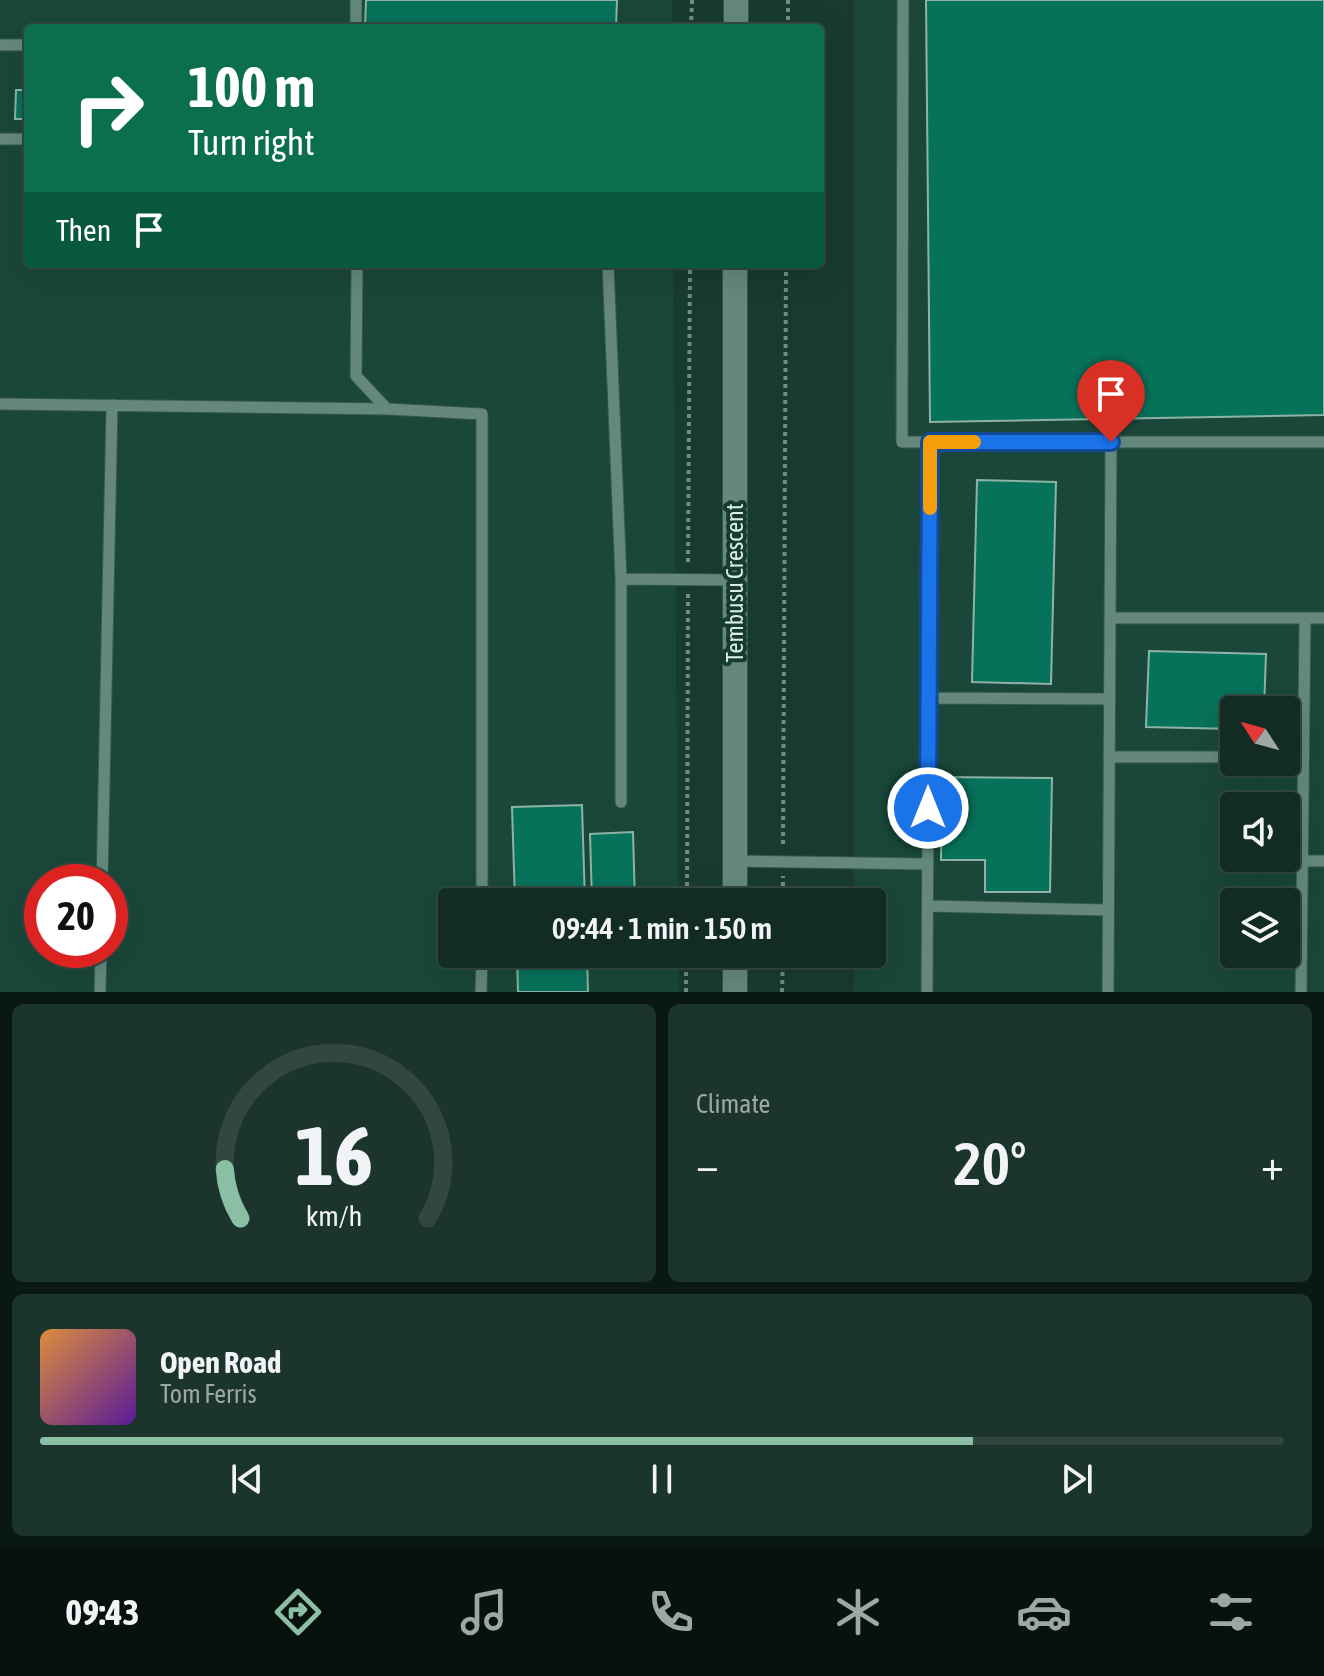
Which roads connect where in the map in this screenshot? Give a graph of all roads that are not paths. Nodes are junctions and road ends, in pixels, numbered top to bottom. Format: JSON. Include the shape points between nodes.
{"nodes":[{"id":1,"x":356,"y":0,"type":"edge"},
{"id":2,"x":736,"y":0,"type":"edge"},
{"id":3,"x":903,"y":0,"type":"edge"},
{"id":4,"x":356,"y":24,"type":"edge"},
{"id":5,"x":736,"y":24,"type":"edge"},
{"id":6,"x":0,"y":45,"type":"edge"},
{"id":7,"x":24,"y":45,"type":"edge"},
{"id":8,"x":0,"y":139,"type":"edge"},
{"id":9,"x":24,"y":139,"type":"edge"},
{"id":10,"x":357,"y":268,"type":"edge"},
{"id":11,"x":608,"y":268,"type":"edge"},
{"id":12,"x":735,"y":268,"type":"edge"},
{"id":13,"x":0,"y":404,"type":"edge"},
{"id":14,"x":112,"y":405,"type":"junction"},
{"id":15,"x":387,"y":409,"type":"junction"},
{"id":16,"x":930,"y":442,"type":"junction"},
{"id":17,"x":1111,"y":442,"type":"junction"},
{"id":18,"x":1324,"y":442,"type":"edge"},
{"id":19,"x":621,"y":579,"type":"junction"},
{"id":20,"x":735,"y":580,"type":"junction"},
{"id":21,"x":1110,"y":618,"type":"junction"},
{"id":22,"x":1305,"y":618,"type":"junction"},
{"id":23,"x":1324,"y":618,"type":"edge"},
{"id":24,"x":929,"y":698,"type":"junction"},
{"id":25,"x":1109,"y":699,"type":"junction"},
{"id":26,"x":1109,"y":757,"type":"junction"},
{"id":27,"x":1220,"y":757,"type":"edge"},
{"id":28,"x":1303,"y":757,"type":"joint"},
{"id":29,"x":621,"y":802,"type":"dead end"},
{"id":30,"x":735,"y":861,"type":"junction"},
{"id":31,"x":1302,"y":861,"type":"junction"},
{"id":32,"x":1324,"y":861,"type":"edge"},
{"id":33,"x":102,"y":864,"type":"edge"},
{"id":34,"x":928,"y":864,"type":"junction"},
{"id":35,"x":482,"y":888,"type":"edge"},
{"id":36,"x":735,"y":888,"type":"edge"},
{"id":37,"x":928,"y":906,"type":"junction"},
{"id":38,"x":1108,"y":910,"type":"junction"},
{"id":39,"x":101,"y":968,"type":"edge"},
{"id":40,"x":482,"y":968,"type":"edge"},
{"id":41,"x":735,"y":968,"type":"edge"},
{"id":42,"x":100,"y":992,"type":"edge"},
{"id":43,"x":481,"y":992,"type":"edge"},
{"id":44,"x":735,"y":992,"type":"edge"},
{"id":45,"x":927,"y":992,"type":"edge"},
{"id":46,"x":1108,"y":992,"type":"edge"},
{"id":47,"x":1301,"y":992,"type":"edge"}],
"edges":[{"from":1,"to":4,"type":"lane"},
{"from":2,"to":5,"type":"street"},
{"from":3,"to":16,"type":"lane","via":[[902,442]]},
{"from":6,"to":7,"type":"lane"},
{"from":8,"to":9,"type":"lane"},
{"from":10,"to":15,"type":"lane","via":[[356,376]]},
{"from":11,"to":19,"type":"lane"},
{"from":12,"to":20,"type":"street","name":"Tembusu Crescent"},
{"from":13,"to":14,"type":"lane"},
{"from":14,"to":15,"type":"lane"},
{"from":14,"to":33,"type":"lane"},
{"from":15,"to":35,"type":"lane","via":[[482,414]]},
{"from":16,"to":17,"type":"lane"},
{"from":16,"to":24,"type":"lane"},
{"from":17,"to":18,"type":"lane"},
{"from":17,"to":21,"type":"lane"},
{"from":19,"to":20,"type":"lane"},
{"from":19,"to":29,"type":"lane"},
{"from":20,"to":30,"type":"street","name":"Tembusu Crescent"},
{"from":21,"to":22,"type":"lane"},
{"from":21,"to":25,"type":"lane"},
{"from":22,"to":23,"type":"lane"},
{"from":22,"to":28,"type":"lane"},
{"from":24,"to":25,"type":"lane"},
{"from":24,"to":34,"type":"lane"},
{"from":25,"to":26,"type":"lane"},
{"from":26,"to":27,"type":"lane"},
{"from":26,"to":38,"type":"lane"},
{"from":28,"to":31,"type":"lane"},
{"from":30,"to":34,"type":"lane"},
{"from":30,"to":36,"type":"street","name":"Tembusu Crescent"},
{"from":31,"to":32,"type":"lane"},
{"from":31,"to":47,"type":"lane"},
{"from":34,"to":37,"type":"lane"},
{"from":37,"to":38,"type":"lane"},
{"from":37,"to":45,"type":"lane"},
{"from":38,"to":46,"type":"lane"},
{"from":39,"to":42,"type":"lane"},
{"from":40,"to":43,"type":"lane"},
{"from":41,"to":44,"type":"street"}]}
